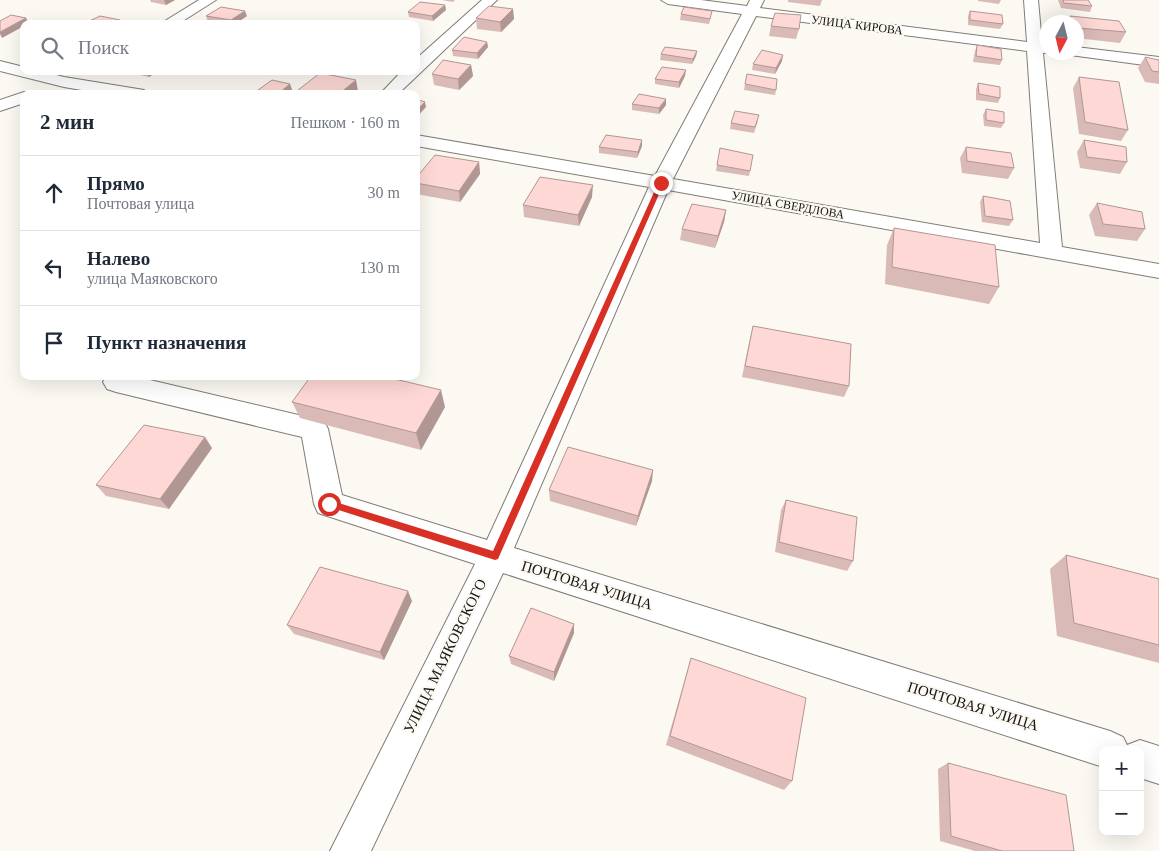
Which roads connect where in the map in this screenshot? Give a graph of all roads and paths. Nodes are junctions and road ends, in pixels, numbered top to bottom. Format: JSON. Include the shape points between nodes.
{"nodes":[{"id":1,"x":209,"y":0,"type":"edge"},
{"id":2,"x":490,"y":0,"type":"edge"},
{"id":3,"x":668,"y":0,"type":"edge"},
{"id":4,"x":1031,"y":0,"type":"edge"},
{"id":5,"x":754,"y":5,"type":"edge"},
{"id":6,"x":174,"y":20,"type":"edge"},
{"id":7,"x":1039,"y":43,"type":"edge"},
{"id":8,"x":1039,"y":48,"type":"edge"},
{"id":9,"x":1084,"y":53,"type":"edge"},
{"id":10,"x":1041,"y":60,"type":"edge"},
{"id":11,"x":1159,"y":62,"type":"edge"},
{"id":12,"x":420,"y":64,"type":"edge"},
{"id":13,"x":0,"y":66,"type":"edge"},
{"id":14,"x":20,"y":71,"type":"edge"},
{"id":15,"x":36,"y":75,"type":"edge"},
{"id":16,"x":76,"y":75,"type":"edge"},
{"id":17,"x":408,"y":75,"type":"edge"},
{"id":18,"x":64,"y":82,"type":"junction"},
{"id":19,"x":43,"y":90,"type":"edge"},
{"id":20,"x":113,"y":90,"type":"edge"},
{"id":21,"x":392,"y":90,"type":"edge"},
{"id":22,"x":20,"y":98,"type":"edge"},
{"id":23,"x":0,"y":106,"type":"edge"},
{"id":24,"x":420,"y":141,"type":"edge"},
{"id":25,"x":661,"y":183,"type":"junction"},
{"id":26,"x":1051,"y":252,"type":"junction"},
{"id":27,"x":1159,"y":272,"type":"edge"},
{"id":28,"x":116,"y":382,"type":"dead end"},
{"id":29,"x":495,"y":556,"type":"junction"},
{"id":30,"x":1099,"y":747,"type":"edge"},
{"id":31,"x":1144,"y":760,"type":"edge"},
{"id":32,"x":1159,"y":765,"type":"edge"},
{"id":33,"x":350,"y":851,"type":"edge"}],
"edges":[{"from":1,"to":6,"type":"street"},
{"from":2,"to":12,"type":"street"},
{"from":3,"to":5,"type":"street","name":"УЛИЦА КИРОВА"},
{"from":4,"to":7,"type":"street"},
{"from":5,"to":8,"type":"street","name":"УЛИЦА КИРОВА"},
{"from":5,"to":25,"type":"street","name":"УЛИЦА МАЯКОВСКОГО"},
{"from":9,"to":11,"type":"street"},
{"from":10,"to":26,"type":"street"},
{"from":13,"to":14,"type":"street"},
{"from":15,"to":18,"type":"street"},
{"from":16,"to":18,"type":"street"},
{"from":17,"to":21,"type":"street"},
{"from":18,"to":19,"type":"street"},
{"from":18,"to":20,"type":"street"},
{"from":22,"to":23,"type":"street"},
{"from":24,"to":25,"type":"street","name":"УЛИЦА СВЕРДЛОВА"},
{"from":25,"to":26,"type":"street","name":"УЛИЦА СВЕРДЛОВА"},
{"from":25,"to":29,"type":"street","name":"УЛИЦА МАЯКОВСКОГО"},
{"from":26,"to":27,"type":"street","name":"УЛИЦА СВЕРДЛОВА"},
{"from":28,"to":29,"type":"street","name":"ПОЧТОВАЯ УЛИЦА","via":[[314,429],[329,504]]},
{"from":29,"to":30,"type":"street","name":"ПОЧТОВАЯ УЛИЦА"},
{"from":29,"to":33,"type":"street","name":"УЛИЦА МАЯКОВСКОГО"},
{"from":31,"to":32,"type":"street"}]}
